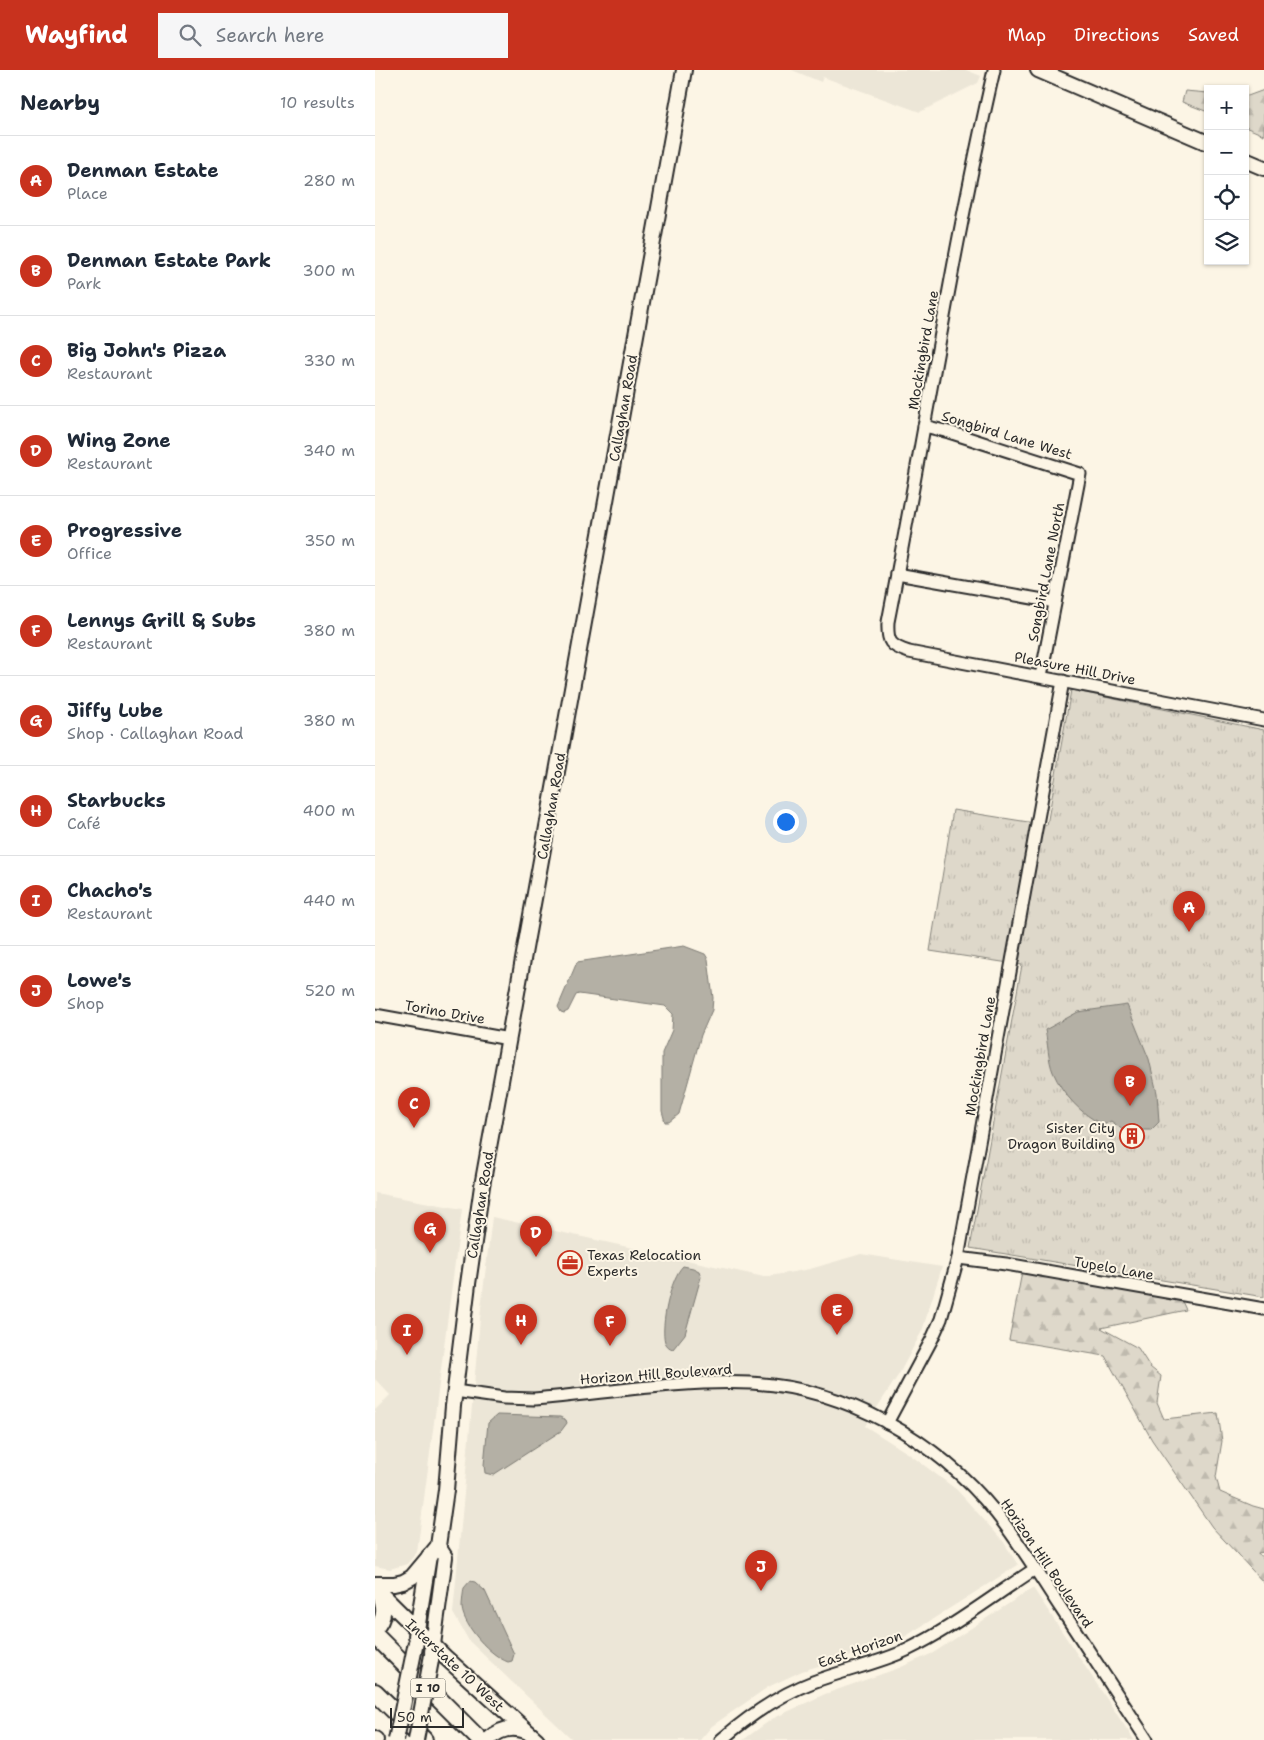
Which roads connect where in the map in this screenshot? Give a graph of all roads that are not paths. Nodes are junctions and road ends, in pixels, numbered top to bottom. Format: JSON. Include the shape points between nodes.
{"nodes":[{"id":1,"x":684,"y":70,"type":"edge"},
{"id":2,"x":994,"y":70,"type":"edge"},
{"id":3,"x":1038,"y":70,"type":"edge"},
{"id":4,"x":1204,"y":142,"type":"edge"},
{"id":5,"x":1249,"y":162,"type":"edge"},
{"id":6,"x":1264,"y":168,"type":"edge"},
{"id":7,"x":924,"y":426,"type":"junction"},
{"id":8,"x":1081,"y":474,"type":"joint"},
{"id":9,"x":897,"y":574,"type":"junction"},
{"id":10,"x":1055,"y":602,"type":"junction"},
{"id":11,"x":888,"y":636,"type":"joint"},
{"id":12,"x":1041,"y":676,"type":"junction"},
{"id":13,"x":1063,"y":681,"type":"junction"},
{"id":14,"x":1264,"y":720,"type":"edge"},
{"id":15,"x":375,"y":1015,"type":"edge"},
{"id":16,"x":509,"y":1039,"type":"junction"},
{"id":17,"x":958,"y":1258,"type":"junction"},
{"id":18,"x":1264,"y":1309,"type":"edge"},
{"id":19,"x":455,"y":1391,"type":"junction"},
{"id":20,"x":887,"y":1423,"type":"junction"},
{"id":21,"x":434,"y":1551,"type":"junction"},
{"id":22,"x":1035,"y":1569,"type":"junction"},
{"id":23,"x":377,"y":1588,"type":"edge"},
{"id":24,"x":375,"y":1629,"type":"edge"},
{"id":25,"x":375,"y":1635,"type":"edge"},
{"id":26,"x":416,"y":1636,"type":"junction"},
{"id":27,"x":432,"y":1650,"type":"junction"},
{"id":28,"x":375,"y":1692,"type":"edge"},
{"id":29,"x":532,"y":1736,"type":"edge"},
{"id":30,"x":396,"y":1740,"type":"edge"},
{"id":31,"x":416,"y":1740,"type":"edge"},
{"id":32,"x":424,"y":1740,"type":"edge"},
{"id":33,"x":480,"y":1740,"type":"edge"},
{"id":34,"x":488,"y":1740,"type":"edge"},
{"id":35,"x":721,"y":1740,"type":"edge"},
{"id":36,"x":1147,"y":1740,"type":"edge"}],
"edges":[{"from":1,"to":16,"type":"main road","name":"Callaghan Road"},
{"from":2,"to":7,"type":"street","name":"Mockingbird Lane","via":[[977,143]]},
{"from":3,"to":4,"type":"main road"},
{"from":5,"to":6,"type":"main road"},
{"from":7,"to":8,"type":"street","name":"Songbird Lane West"},
{"from":7,"to":9,"type":"street","name":"Mockingbird Lane"},
{"from":8,"to":10,"type":"street","name":"Songbird Lane North"},
{"from":9,"to":10,"type":"street"},
{"from":9,"to":11,"type":"street","name":"Mockingbird Lane"},
{"from":10,"to":12,"type":"street","name":"Songbird Lane North"},
{"from":11,"to":12,"type":"street","name":"Pleasure Hill Drive","via":[[897,648],[909,652]]},
{"from":12,"to":13,"type":"street","name":"Pleasure Hill Drive"},
{"from":13,"to":14,"type":"street","name":"Pleasure Hill Drive"},
{"from":13,"to":17,"type":"street","name":"Mockingbird Lane"},
{"from":15,"to":16,"type":"street","name":"Torino Drive"},
{"from":16,"to":19,"type":"main road","name":"Callaghan Road","via":[[482,1186]]},
{"from":17,"to":18,"type":"street","name":"Tupelo Lane"},
{"from":17,"to":20,"type":"street","name":"Mockingbird Lane","via":[[932,1339]]},
{"from":19,"to":20,"type":"street","name":"Horizon Hill Boulevard","via":[[534,1399],[706,1383],[753,1384],[821,1395]]},
{"from":19,"to":21,"type":"main road","name":"Callaghan Road","via":[[446,1490]]},
{"from":20,"to":22,"type":"street","name":"Horizon Hill Boulevard","via":[[928,1449],[977,1491]]},
{"from":21,"to":23,"type":"main road","via":[[412,1577]]},
{"from":21,"to":26,"type":"main road","name":"Callaghan Road"},
{"from":21,"to":27,"type":"main road","name":"Callaghan Road","via":[[445,1558]]},
{"from":22,"to":35,"type":"street","name":"East Horizon","via":[[907,1650],[813,1681],[787,1693],[746,1718]]},
{"from":22,"to":36,"type":"street","name":"Horizon Hill Boulevard"},
{"from":23,"to":24,"type":"main road","via":[[384,1609],[382,1620]]},
{"from":23,"to":26,"type":"main road","name":"Interstate 10 West"},
{"from":25,"to":33,"type":"highway","number":"I 10"},
{"from":26,"to":27,"type":"main road","name":"Interstate 10 West"},
{"from":26,"to":30,"type":"main road","name":"Callaghan Road","bridge":true},
{"from":27,"to":29,"type":"main road","name":"Interstate 10 West"},
{"from":27,"to":31,"type":"main road","name":"Callaghan Road","bridge":true},
{"from":28,"to":32,"type":"highway"},
{"from":29,"to":34,"type":"main road","via":[[515,1728],[505,1729]]}]}
